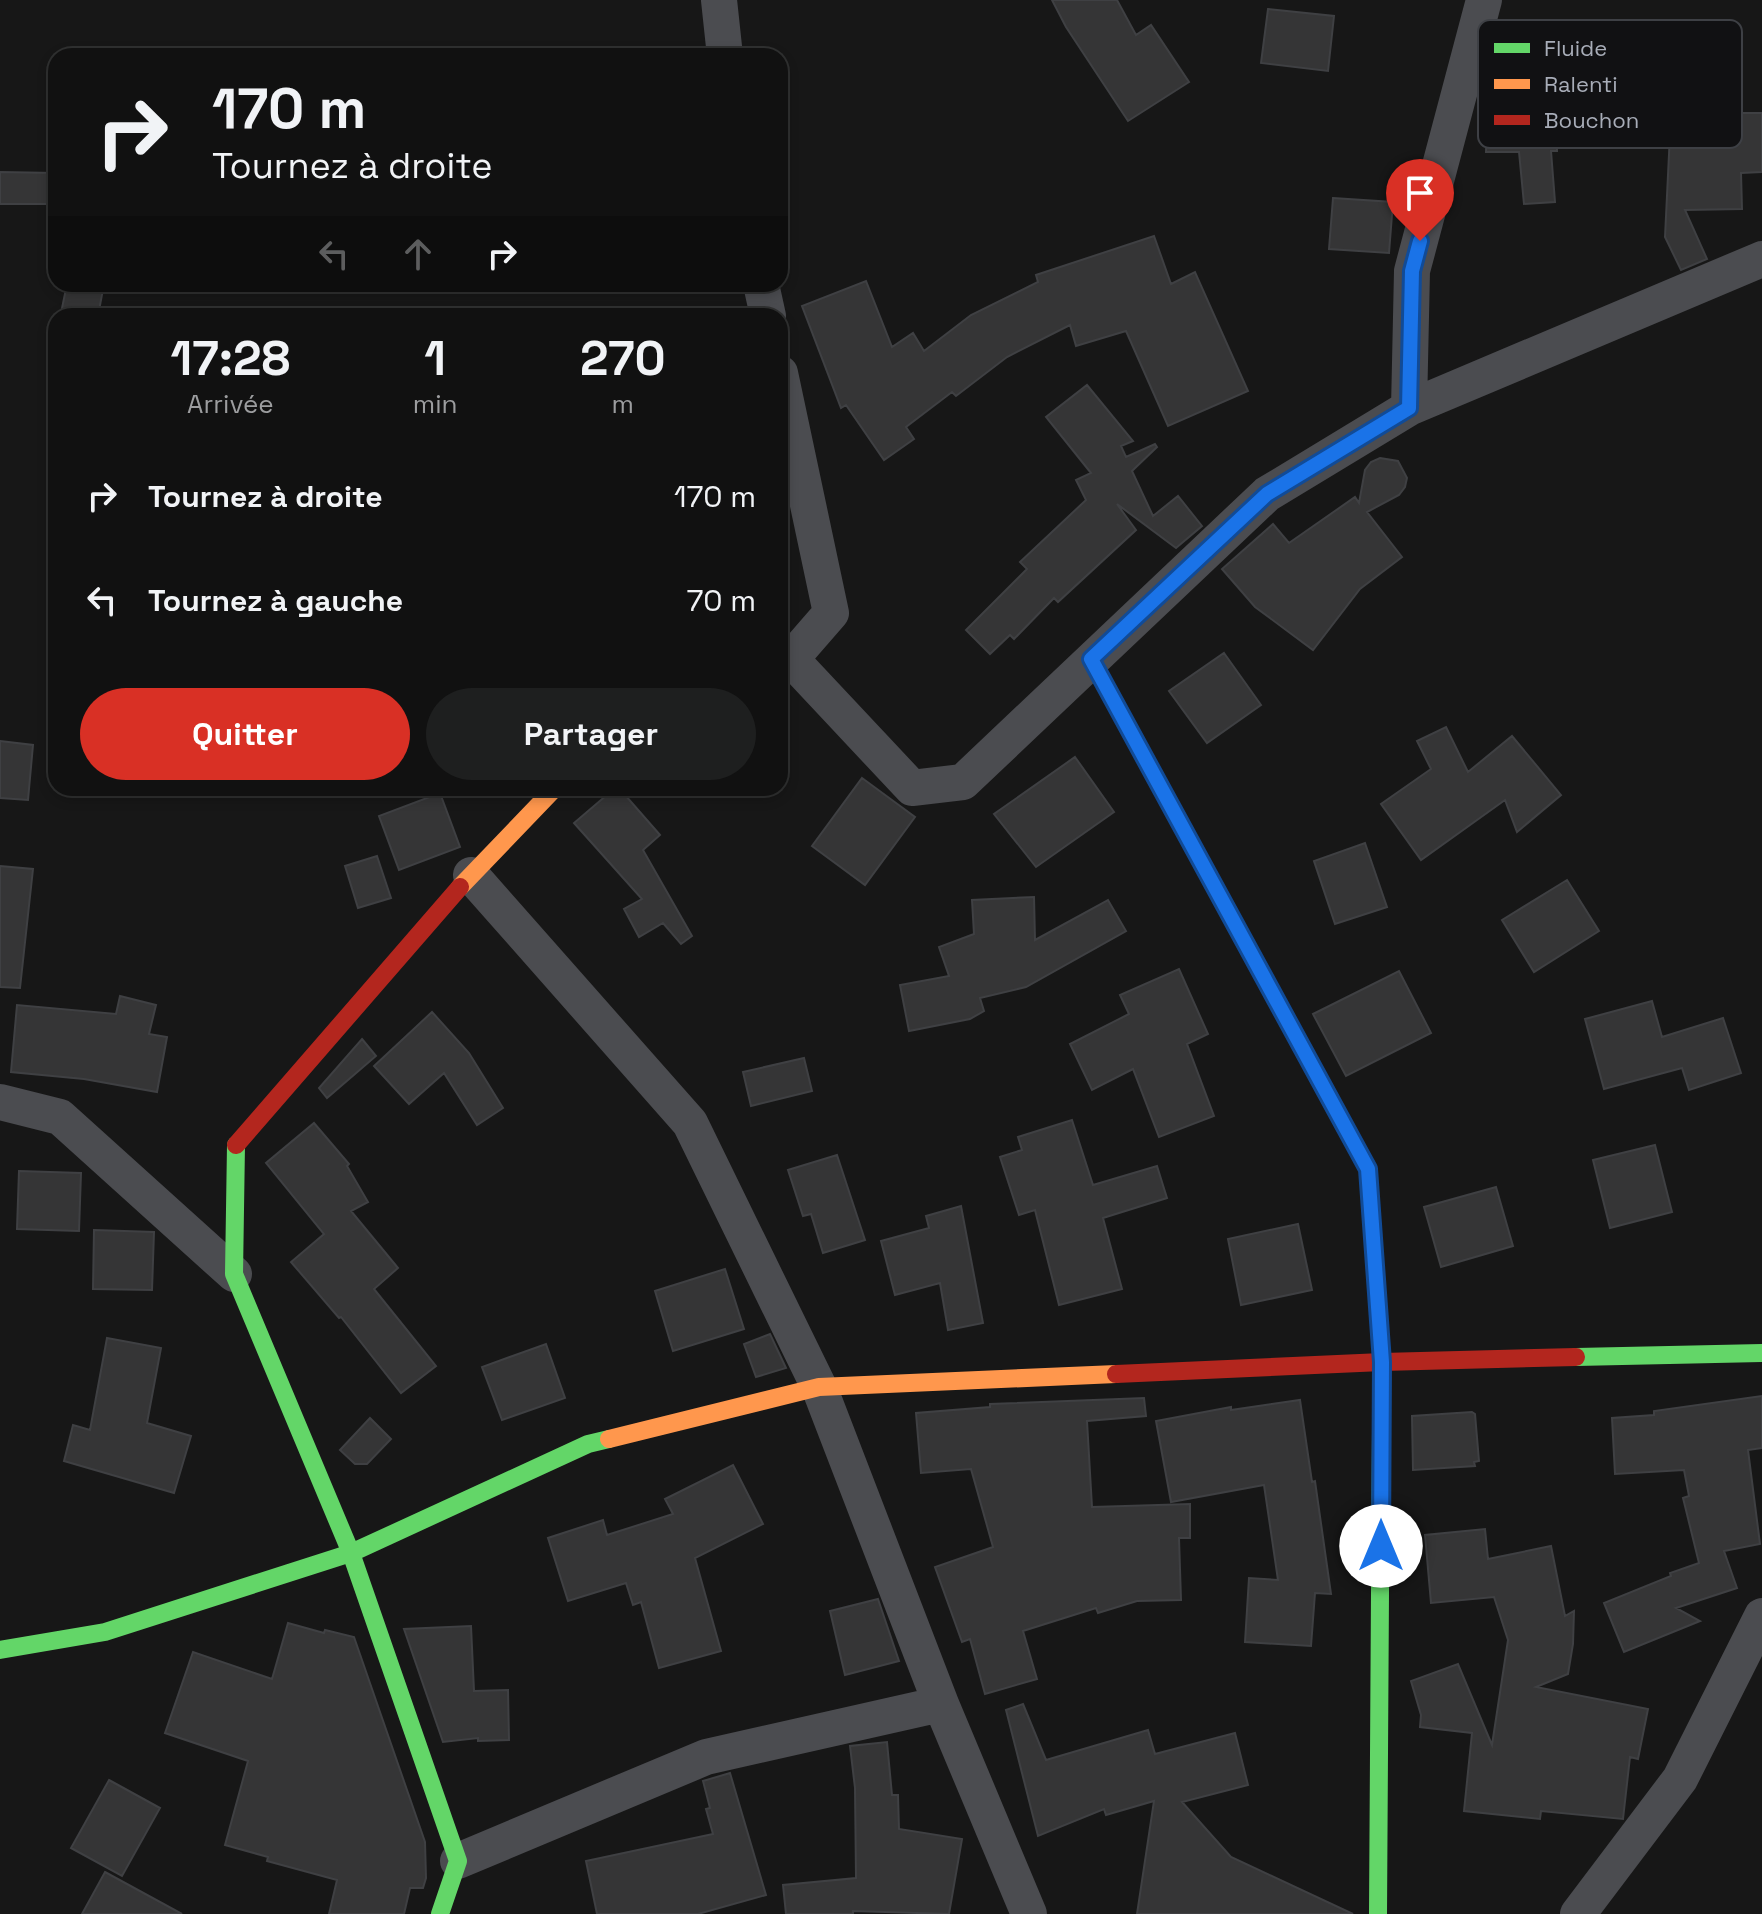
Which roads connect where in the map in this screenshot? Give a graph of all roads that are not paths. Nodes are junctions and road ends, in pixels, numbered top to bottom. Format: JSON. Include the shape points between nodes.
{"nodes":[{"id":1,"x":719,"y":0,"type":"edge"},
{"id":2,"x":1484,"y":0,"type":"edge"},
{"id":3,"x":1479,"y":20,"type":"edge"},
{"id":4,"x":1478,"y":23,"type":"edge"},
{"id":5,"x":724,"y":48,"type":"edge"},
{"id":6,"x":1762,"y":259,"type":"edge"},
{"id":7,"x":1409,"y":408,"type":"junction"},
{"id":8,"x":788,"y":411,"type":"edge"},
{"id":9,"x":1091,"y":659,"type":"junction"},
{"id":10,"x":788,"y":660,"type":"edge"},
{"id":11,"x":788,"y":664,"type":"edge"},
{"id":12,"x":547,"y":796,"type":"edge"},
{"id":13,"x":471,"y":875,"type":"junction"},
{"id":14,"x":0,"y":1102,"type":"edge"},
{"id":15,"x":234,"y":1274,"type":"junction"},
{"id":16,"x":1762,"y":1353,"type":"edge"},
{"id":17,"x":1382,"y":1362,"type":"junction"},
{"id":18,"x":819,"y":1387,"type":"junction"},
{"id":19,"x":351,"y":1553,"type":"junction"},
{"id":20,"x":1762,"y":1616,"type":"edge"},
{"id":21,"x":0,"y":1650,"type":"edge"},
{"id":22,"x":941,"y":1704,"type":"junction"},
{"id":23,"x":458,"y":1861,"type":"junction"},
{"id":24,"x":440,"y":1914,"type":"edge"},
{"id":25,"x":1029,"y":1914,"type":"edge"},
{"id":26,"x":1378,"y":1914,"type":"edge"},
{"id":27,"x":1578,"y":1914,"type":"edge"}],
"edges":[{"from":1,"to":5,"type":"street"},
{"from":2,"to":3,"type":"street"},
{"from":4,"to":7,"type":"street","via":[[1412,271]]},
{"from":6,"to":7,"type":"street"},
{"from":7,"to":9,"type":"street","via":[[1267,494]]},
{"from":8,"to":10,"type":"street","via":[[831,613]]},
{"from":9,"to":11,"type":"street","via":[[963,782],[912,788]]},
{"from":9,"to":17,"type":"street","via":[[1368,1169]]},
{"from":12,"to":13,"type":"street"},
{"from":13,"to":15,"type":"street","via":[[234,1147]]},
{"from":13,"to":18,"type":"street","via":[[690,1123]]},
{"from":14,"to":15,"type":"street","via":[[60,1117]]},
{"from":15,"to":19,"type":"street"},
{"from":16,"to":17,"type":"street"},
{"from":17,"to":18,"type":"street"},
{"from":17,"to":26,"type":"street"},
{"from":18,"to":19,"type":"street","via":[[588,1444]]},
{"from":18,"to":22,"type":"street"},
{"from":19,"to":21,"type":"street","via":[[105,1632]]},
{"from":19,"to":23,"type":"street"},
{"from":20,"to":27,"type":"street","via":[[1680,1779]]},
{"from":22,"to":23,"type":"street","via":[[706,1757]]},
{"from":22,"to":25,"type":"street"},
{"from":23,"to":24,"type":"street"}]}
